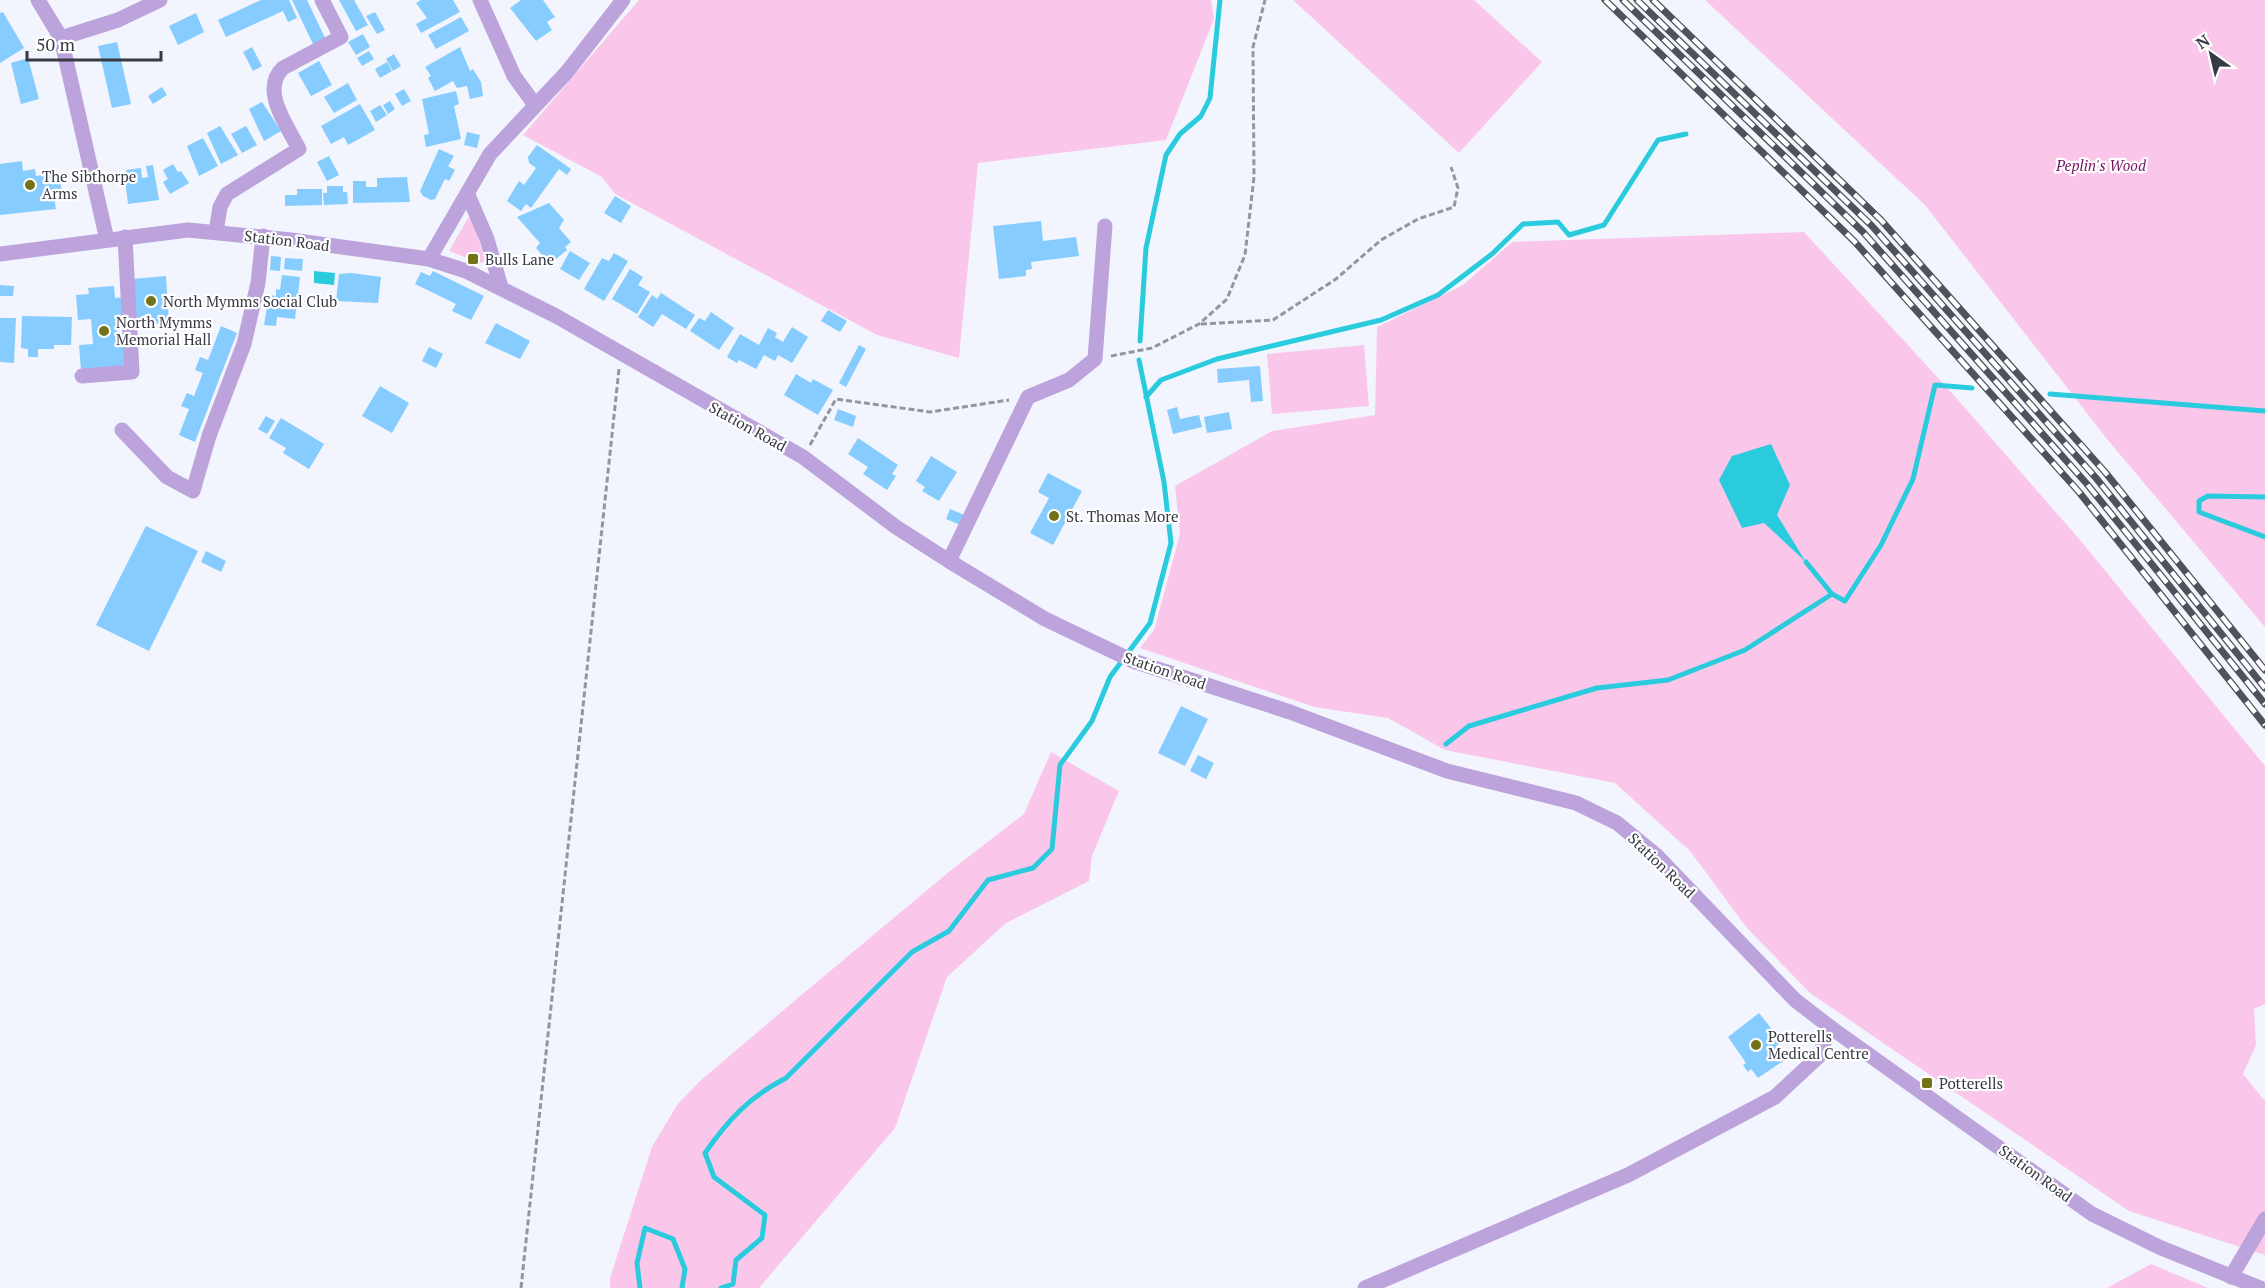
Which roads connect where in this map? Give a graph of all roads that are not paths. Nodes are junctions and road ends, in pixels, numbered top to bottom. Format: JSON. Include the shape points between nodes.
{"nodes":[{"id":1,"x":38,"y":0,"type":"edge"},
{"id":2,"x":159,"y":0,"type":"edge"},
{"id":3,"x":322,"y":0,"type":"edge"},
{"id":4,"x":480,"y":0,"type":"edge"},
{"id":5,"x":623,"y":0,"type":"edge"},
{"id":6,"x":61,"y":38,"type":"junction"},
{"id":7,"x":535,"y":105,"type":"junction"},
{"id":8,"x":468,"y":195,"type":"junction"},
{"id":9,"x":1105,"y":226,"type":"dead end"},
{"id":10,"x":216,"y":232,"type":"junction"},
{"id":11,"x":263,"y":236,"type":"junction"},
{"id":12,"x":125,"y":237,"type":"junction"},
{"id":13,"x":107,"y":240,"type":"junction"},
{"id":14,"x":0,"y":254,"type":"edge"},
{"id":15,"x":429,"y":260,"type":"junction"},
{"id":16,"x":501,"y":287,"type":"junction"},
{"id":17,"x":82,"y":376,"type":"dead end"},
{"id":18,"x":122,"y":430,"type":"dead end"},
{"id":19,"x":949,"y":561,"type":"junction"},
{"id":20,"x":1830,"y":1027,"type":"junction"},
{"id":21,"x":2265,"y":1219,"type":"edge"},
{"id":22,"x":2231,"y":1276,"type":"junction"},
{"id":23,"x":1365,"y":1288,"type":"edge"},
{"id":24,"x":2260,"y":1288,"type":"edge"}],
"edges":[{"from":1,"to":6,"type":"street"},
{"from":2,"to":6,"type":"street","via":[[118,20]]},
{"from":3,"to":10,"type":"street","via":[[341,37],[284,68],[276,75],[272,88],[298,149],[227,194],[220,207]]},
{"from":4,"to":7,"type":"street","via":[[514,76]]},
{"from":5,"to":7,"type":"street","via":[[567,72]]},
{"from":6,"to":13,"type":"street"},
{"from":7,"to":8,"type":"street","via":[[490,154]]},
{"from":8,"to":15,"type":"street"},
{"from":8,"to":16,"type":"street","via":[[487,239]]},
{"from":9,"to":19,"type":"street","via":[[1095,359],[1069,380],[1028,397]]},
{"from":10,"to":11,"type":"street","name":"Station Road"},
{"from":10,"to":12,"type":"street","name":"Station Road","via":[[188,230]]},
{"from":11,"to":15,"type":"street","name":"Station Road"},
{"from":11,"to":18,"type":"street","via":[[258,283],[244,344],[193,491],[167,477]]},
{"from":12,"to":13,"type":"street","name":"Station Road"},
{"from":12,"to":17,"type":"street","via":[[132,372]]},
{"from":13,"to":14,"type":"street","name":"Station Road"},
{"from":15,"to":16,"type":"street","name":"Station Road"},
{"from":16,"to":19,"type":"street","name":"Station Road","via":[[803,457],[896,527]]},
{"from":19,"to":20,"type":"street","name":"Station Road","via":[[1045,618],[1126,658],[1290,712],[1448,771],[1576,803],[1617,823],[1656,855],[1795,1000]]},
{"from":20,"to":22,"type":"street","name":"Station Road","via":[[2092,1214]]},
{"from":20,"to":23,"type":"street","via":[[1819,1056],[1775,1097],[1628,1175]]},
{"from":21,"to":22,"type":"street"},
{"from":22,"to":24,"type":"street","name":"Station Road"}]}
